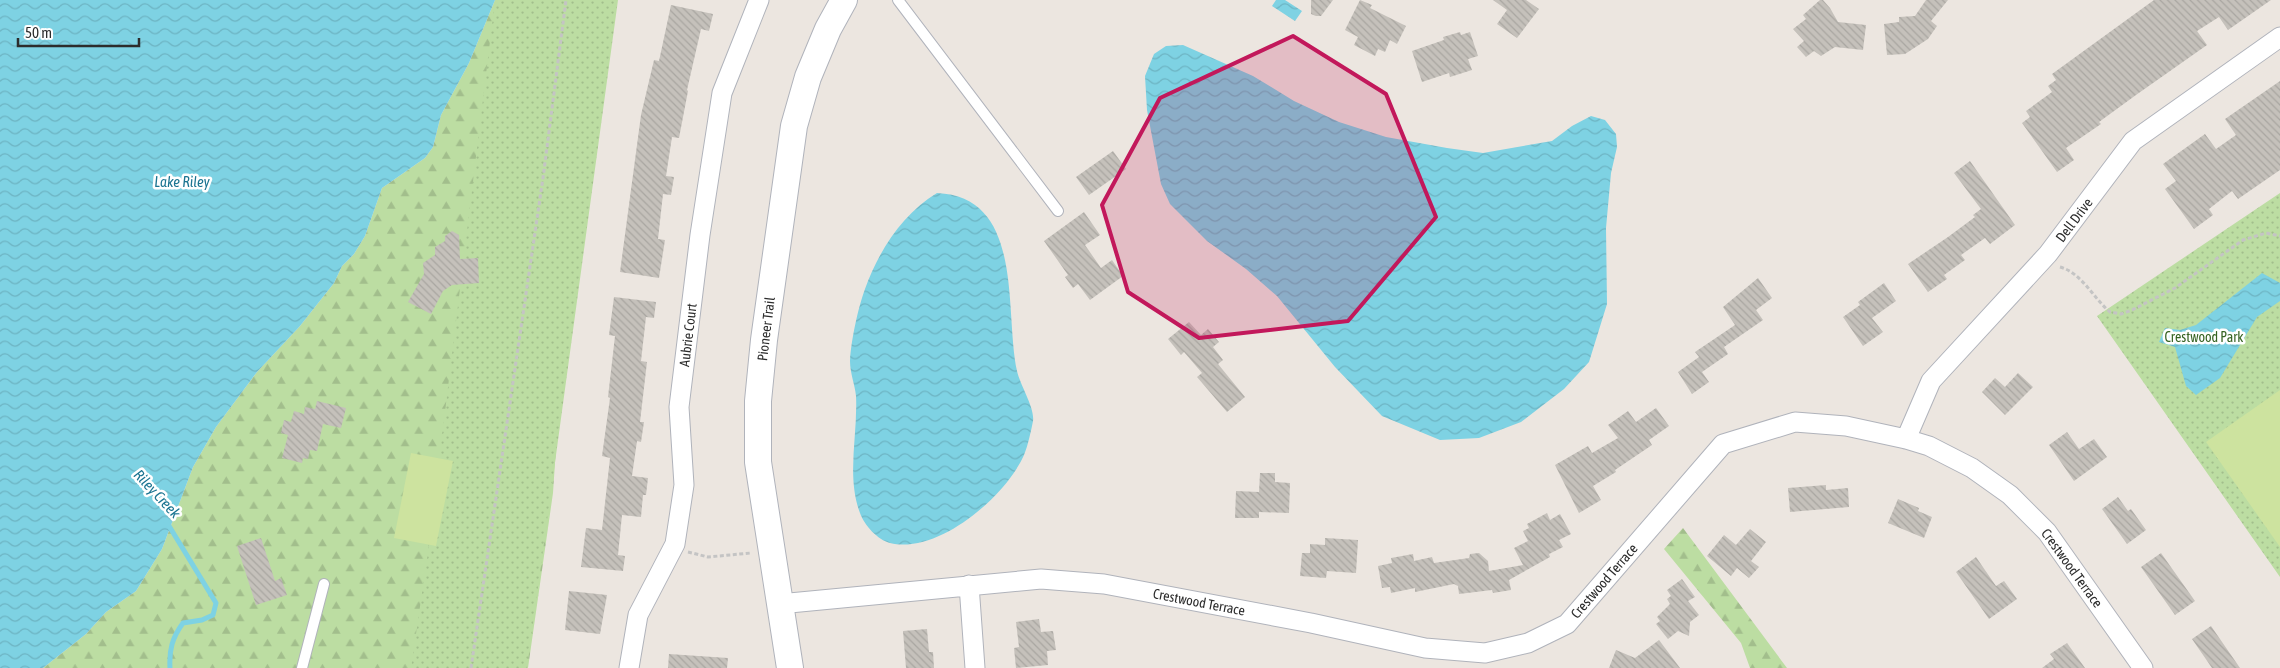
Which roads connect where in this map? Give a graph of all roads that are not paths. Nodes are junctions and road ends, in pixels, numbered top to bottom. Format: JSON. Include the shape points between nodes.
{"nodes":[{"id":1,"x":759,"y":0,"type":"edge"},
{"id":2,"x":844,"y":0,"type":"edge"},
{"id":3,"x":898,"y":0,"type":"edge"},
{"id":4,"x":2280,"y":37,"type":"edge"},
{"id":5,"x":1058,"y":211,"type":"dead end"},
{"id":6,"x":1906,"y":439,"type":"junction"},
{"id":7,"x":324,"y":584,"type":"dead end"},
{"id":8,"x":969,"y":585,"type":"junction"},
{"id":9,"x":779,"y":604,"type":"junction"},
{"id":10,"x":302,"y":668,"type":"edge"},
{"id":11,"x":629,"y":668,"type":"edge"},
{"id":12,"x":790,"y":668,"type":"edge"},
{"id":13,"x":975,"y":668,"type":"edge"},
{"id":14,"x":2143,"y":668,"type":"edge"}],
"edges":[{"from":1,"to":11,"type":"street","name":"Aubrie Court","via":[[722,93],[700,235],[679,407],[684,485],[673,549],[638,615]]},
{"from":2,"to":9,"type":"main road","name":"Pioneer Trail","via":[[808,77],[794,126],[758,401],[758,462]]},
{"from":3,"to":5,"type":"lane"},
{"from":4,"to":6,"type":"street","name":"Dell Drive","via":[[2133,141],[2048,254],[1931,381]]},
{"from":6,"to":8,"type":"street","name":"Crestwood Terrace","via":[[1846,426],[1794,422],[1723,444],[1567,624],[1528,643],[1485,653],[1426,648],[1104,584],[1041,579]]},
{"from":6,"to":14,"type":"street","name":"Crestwood Terrace","via":[[1929,446],[1972,468],[2010,495],[2047,532]]},
{"from":7,"to":10,"type":"lane"},
{"from":8,"to":9,"type":"street","name":"Crestwood Terrace"},
{"from":8,"to":13,"type":"street"},
{"from":9,"to":12,"type":"main road","name":"Pioneer Trail"}]}
